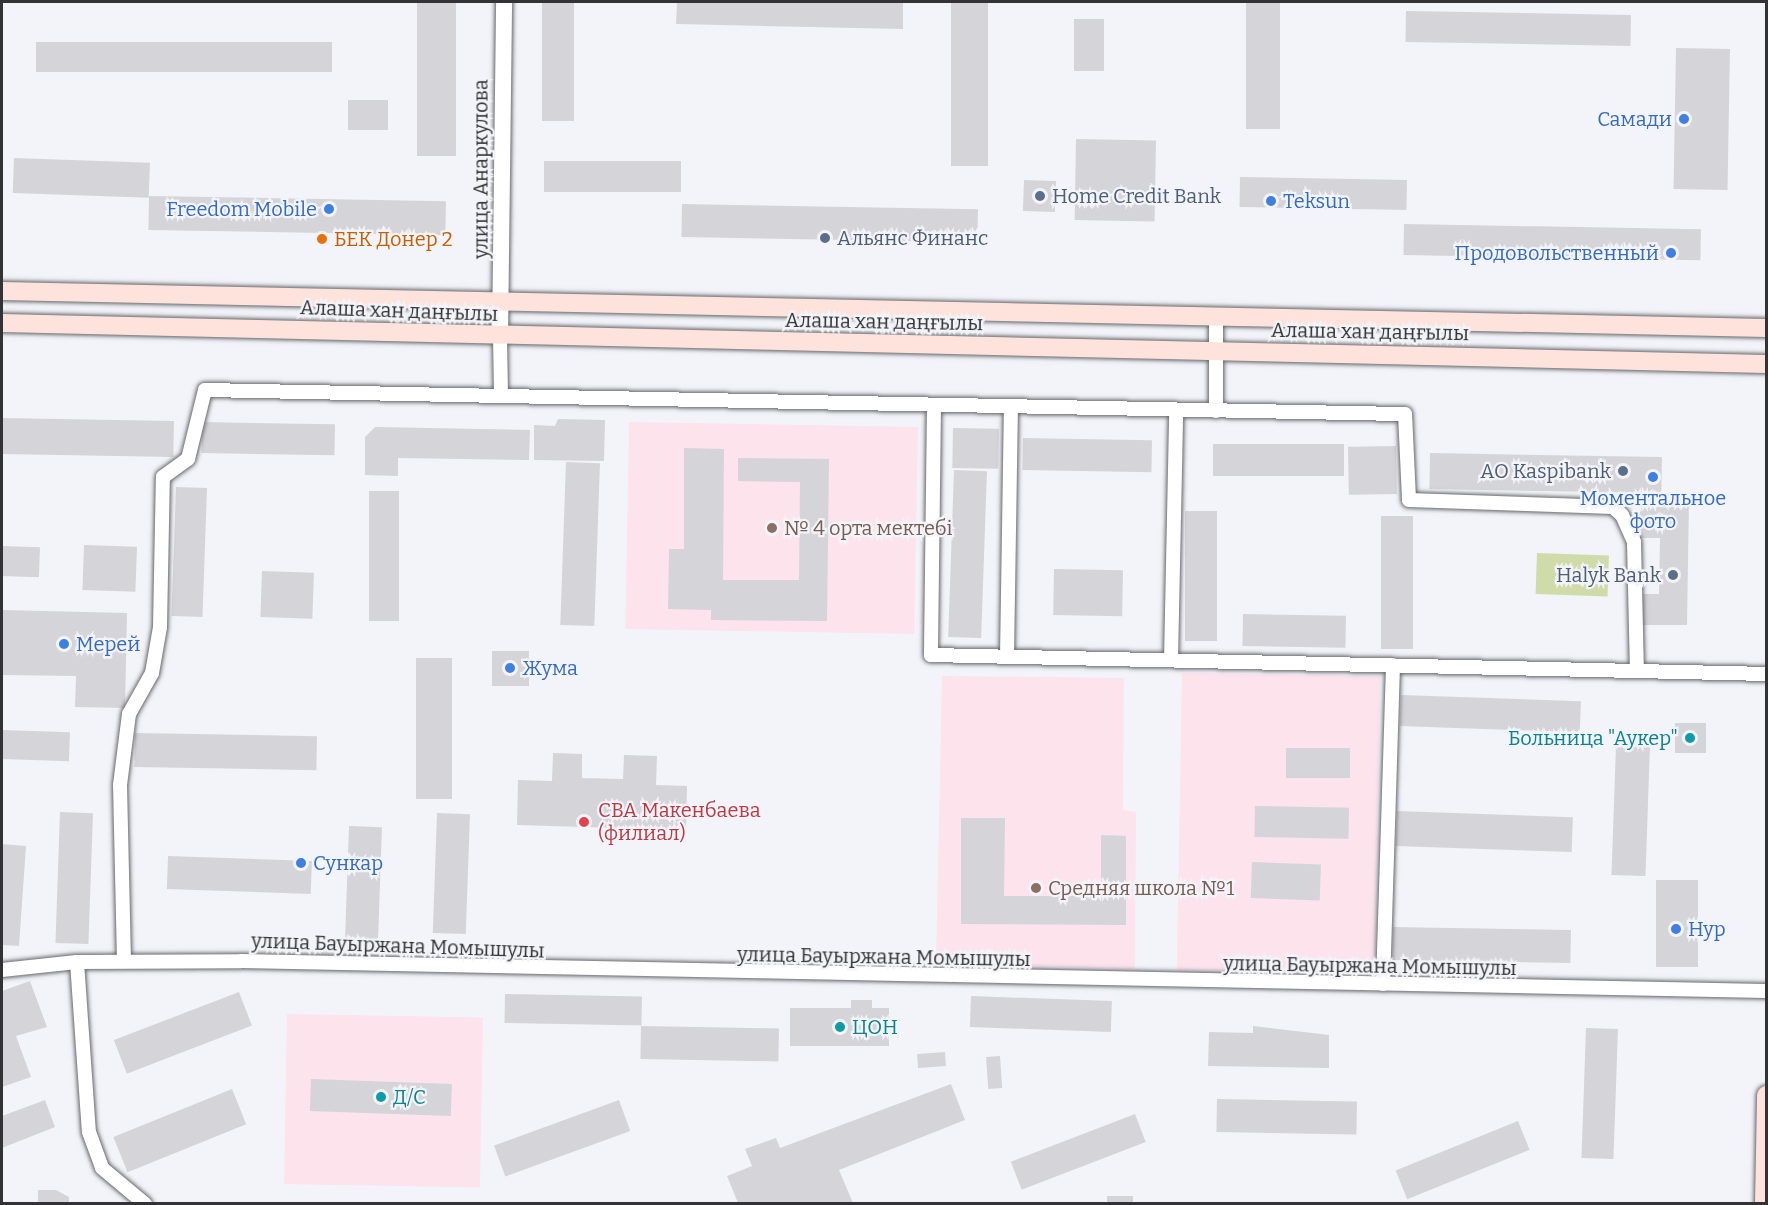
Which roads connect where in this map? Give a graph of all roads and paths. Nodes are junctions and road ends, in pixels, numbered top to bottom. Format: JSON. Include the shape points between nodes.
{"nodes":[{"id":1,"x":504,"y":2,"type":"edge"},
{"id":2,"x":2,"y":291,"type":"edge"},
{"id":3,"x":501,"y":303,"type":"junction"},
{"id":4,"x":1216,"y":319,"type":"junction"},
{"id":5,"x":2,"y":323,"type":"edge"},
{"id":6,"x":1767,"y":328,"type":"edge"},
{"id":7,"x":500,"y":336,"type":"junction"},
{"id":8,"x":1215,"y":351,"type":"junction"},
{"id":9,"x":1767,"y":364,"type":"edge"},
{"id":10,"x":501,"y":395,"type":"junction"},
{"id":11,"x":934,"y":405,"type":"junction"},
{"id":12,"x":1011,"y":407,"type":"junction"},
{"id":13,"x":1176,"y":411,"type":"junction"},
{"id":14,"x":1216,"y":411,"type":"junction"},
{"id":15,"x":1007,"y":657,"type":"junction"},
{"id":16,"x":1171,"y":660,"type":"junction"},
{"id":17,"x":1393,"y":665,"type":"junction"},
{"id":18,"x":1636,"y":671,"type":"junction"},
{"id":19,"x":1767,"y":674,"type":"edge"},
{"id":20,"x":124,"y":961,"type":"junction"},
{"id":21,"x":77,"y":962,"type":"junction"},
{"id":22,"x":2,"y":970,"type":"edge"},
{"id":23,"x":1383,"y":984,"type":"junction"},
{"id":24,"x":1767,"y":991,"type":"edge"},
{"id":25,"x":1767,"y":1095,"type":"edge"},
{"id":26,"x":145,"y":1203,"type":"edge"},
{"id":27,"x":1764,"y":1203,"type":"edge"}],
"edges":[{"from":1,"to":3,"type":"street","name":"улица Анаркулова"},
{"from":2,"to":3,"type":"main road","name":"Алаша хан даңғылы"},
{"from":3,"to":4,"type":"main road","name":"Алаша хан даңғылы"},
{"from":3,"to":7,"type":"street","name":"улица Анаркулова"},
{"from":4,"to":6,"type":"main road","name":"Алаша хан даңғылы"},
{"from":4,"to":8,"type":"street"},
{"from":5,"to":7,"type":"main road","name":"Алаша хан даңғылы"},
{"from":7,"to":8,"type":"main road","name":"Алаша хан даңғылы"},
{"from":7,"to":10,"type":"street"},
{"from":8,"to":9,"type":"main road","name":"Алаша хан даңғылы"},
{"from":8,"to":14,"type":"street"},
{"from":10,"to":11,"type":"street"},
{"from":10,"to":20,"type":"street","via":[[205,390],[189,459],[163,477],[159,630],[152,673],[129,714],[120,785]]},
{"from":11,"to":12,"type":"street"},
{"from":11,"to":15,"type":"street","via":[[931,655]]},
{"from":12,"to":13,"type":"street"},
{"from":12,"to":15,"type":"street"},
{"from":13,"to":14,"type":"street"},
{"from":13,"to":16,"type":"street"},
{"from":14,"to":18,"type":"street","via":[[1405,414],[1409,500],[1613,507],[1628,523],[1634,542]]},
{"from":15,"to":16,"type":"street"},
{"from":16,"to":17,"type":"street"},
{"from":17,"to":18,"type":"street"},
{"from":17,"to":23,"type":"street"},
{"from":18,"to":19,"type":"street"},
{"from":20,"to":21,"type":"street","name":"улица Бауыржана Момышулы"},
{"from":20,"to":23,"type":"street","name":"улица Бауыржана Момышулы"},
{"from":21,"to":22,"type":"street","name":"улица Бауыржана Момышулы"},
{"from":21,"to":26,"type":"street","via":[[89,1132],[102,1168]]},
{"from":23,"to":24,"type":"street","name":"улица Бауыржана Момышулы"},
{"from":25,"to":27,"type":"main road"}]}
